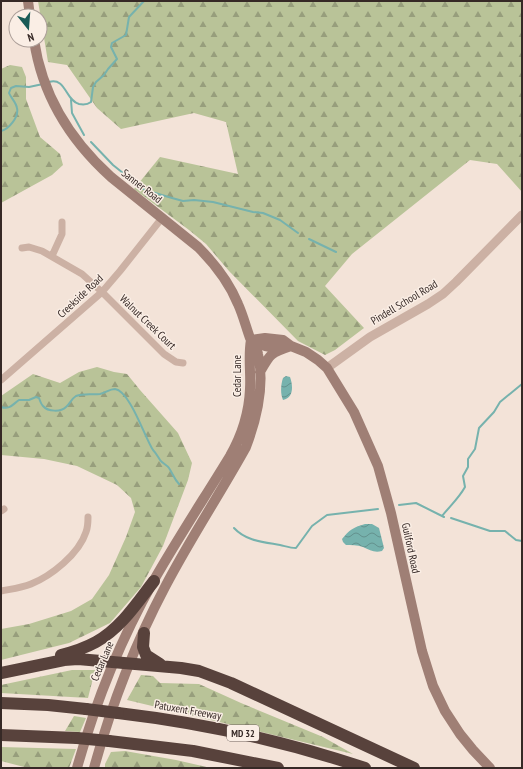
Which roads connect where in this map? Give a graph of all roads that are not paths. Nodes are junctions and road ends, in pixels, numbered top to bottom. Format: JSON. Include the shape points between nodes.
{"nodes":[{"id":1,"x":36,"y":48,"type":"edge"},
{"id":2,"x":522,"y":216,"type":"edge"},
{"id":3,"x":162,"y":218,"type":"junction"},
{"id":4,"x":62,"y":222,"type":"dead end"},
{"id":5,"x":22,"y":248,"type":"dead end"},
{"id":6,"x":52,"y":256,"type":"junction"},
{"id":7,"x":102,"y":292,"type":"junction"},
{"id":8,"x":251,"y":340,"type":"junction"},
{"id":9,"x":287,"y":348,"type":"junction"},
{"id":10,"x":183,"y":363,"type":"dead end"},
{"id":11,"x":327,"y":368,"type":"junction"},
{"id":12,"x":260,"y":372,"type":"junction"},
{"id":13,"x":1,"y":380,"type":"edge"},
{"id":14,"x":88,"y":517,"type":"dead end"},
{"id":15,"x":154,"y":581,"type":"junction"},
{"id":16,"x":1,"y":591,"type":"edge"},
{"id":17,"x":144,"y":633,"type":"junction"},
{"id":18,"x":114,"y":661,"type":"junction"},
{"id":19,"x":130,"y":664,"type":"junction"},
{"id":20,"x":165,"y":666,"type":"junction"},
{"id":21,"x":1,"y":673,"type":"edge"},
{"id":22,"x":1,"y":703,"type":"edge"},
{"id":23,"x":1,"y":735,"type":"edge"},
{"id":24,"x":77,"y":768,"type":"edge"},
{"id":25,"x":94,"y":768,"type":"edge"},
{"id":26,"x":278,"y":768,"type":"edge"},
{"id":27,"x":365,"y":768,"type":"edge"},
{"id":28,"x":414,"y":768,"type":"edge"},
{"id":29,"x":490,"y":768,"type":"edge"}],
"edges":[{"from":1,"to":3,"type":"main road","name":"Sanner Road","via":[[47,91],[70,132],[88,155],[111,177]]},
{"from":2,"to":11,"type":"street","name":"Pindell School Road","via":[[443,294],[370,337]]},
{"from":3,"to":7,"type":"street","name":"Creekside Road"},
{"from":3,"to":8,"type":"main road","name":"Sanner Road","via":[[198,247],[216,268],[238,304]]},
{"from":4,"to":6,"type":"street","via":[[62,234]]},
{"from":5,"to":6,"type":"street","name":"Walnut Creek Court","via":[[35,248]]},
{"from":6,"to":7,"type":"street","name":"Walnut Creek Court","via":[[82,274]]},
{"from":7,"to":10,"type":"street","name":"Walnut Creek Court","via":[[164,354],[176,362]]},
{"from":7,"to":13,"type":"street","name":"Creekside Road"},
{"from":8,"to":9,"type":"main road","name":"Guilford Road","via":[[283,340]]},
{"from":8,"to":12,"type":"main road","name":"Cedar Lane","via":[[258,353]]},
{"from":8,"to":15,"type":"main road","name":"Cedar Lane","via":[[248,407],[239,439]]},
{"from":9,"to":11,"type":"main road","name":"Guilford Road","via":[[306,352]]},
{"from":9,"to":12,"type":"main road","via":[[272,354]]},
{"from":11,"to":29,"type":"main road","name":"Guilford Road","via":[[354,412],[378,466],[422,651],[433,686],[460,734]]},
{"from":12,"to":17,"type":"main road","name":"Cedar Lane","via":[[258,409],[246,447],[165,587]]},
{"from":14,"to":16,"type":"street","via":[[83,540],[62,565],[30,584]]},
{"from":15,"to":18,"type":"main road","name":"Cedar Lane"},
{"from":15,"to":21,"type":"highway","via":[[131,612],[97,642],[80,650]]},
{"from":17,"to":19,"type":"main road","name":"Cedar Lane"},
{"from":17,"to":20,"type":"highway","via":[[143,647],[146,655]]},
{"from":18,"to":19,"type":"highway"},
{"from":18,"to":21,"type":"highway","via":[[64,660]]},
{"from":18,"to":24,"type":"main road","name":"Cedar Lane"},
{"from":19,"to":20,"type":"highway"},
{"from":19,"to":25,"type":"main road","name":"Cedar Lane","via":[[113,706]]},
{"from":20,"to":28,"type":"highway","via":[[199,671],[231,683]]},
{"from":22,"to":27,"type":"highway","name":"Patuxent Freeway","number":"MD 32","bridge":true,"via":[[48,705],[162,718],[246,734]]},
{"from":23,"to":26,"type":"highway","number":"MD 32","bridge":true,"via":[[109,740],[193,751]]}]}
